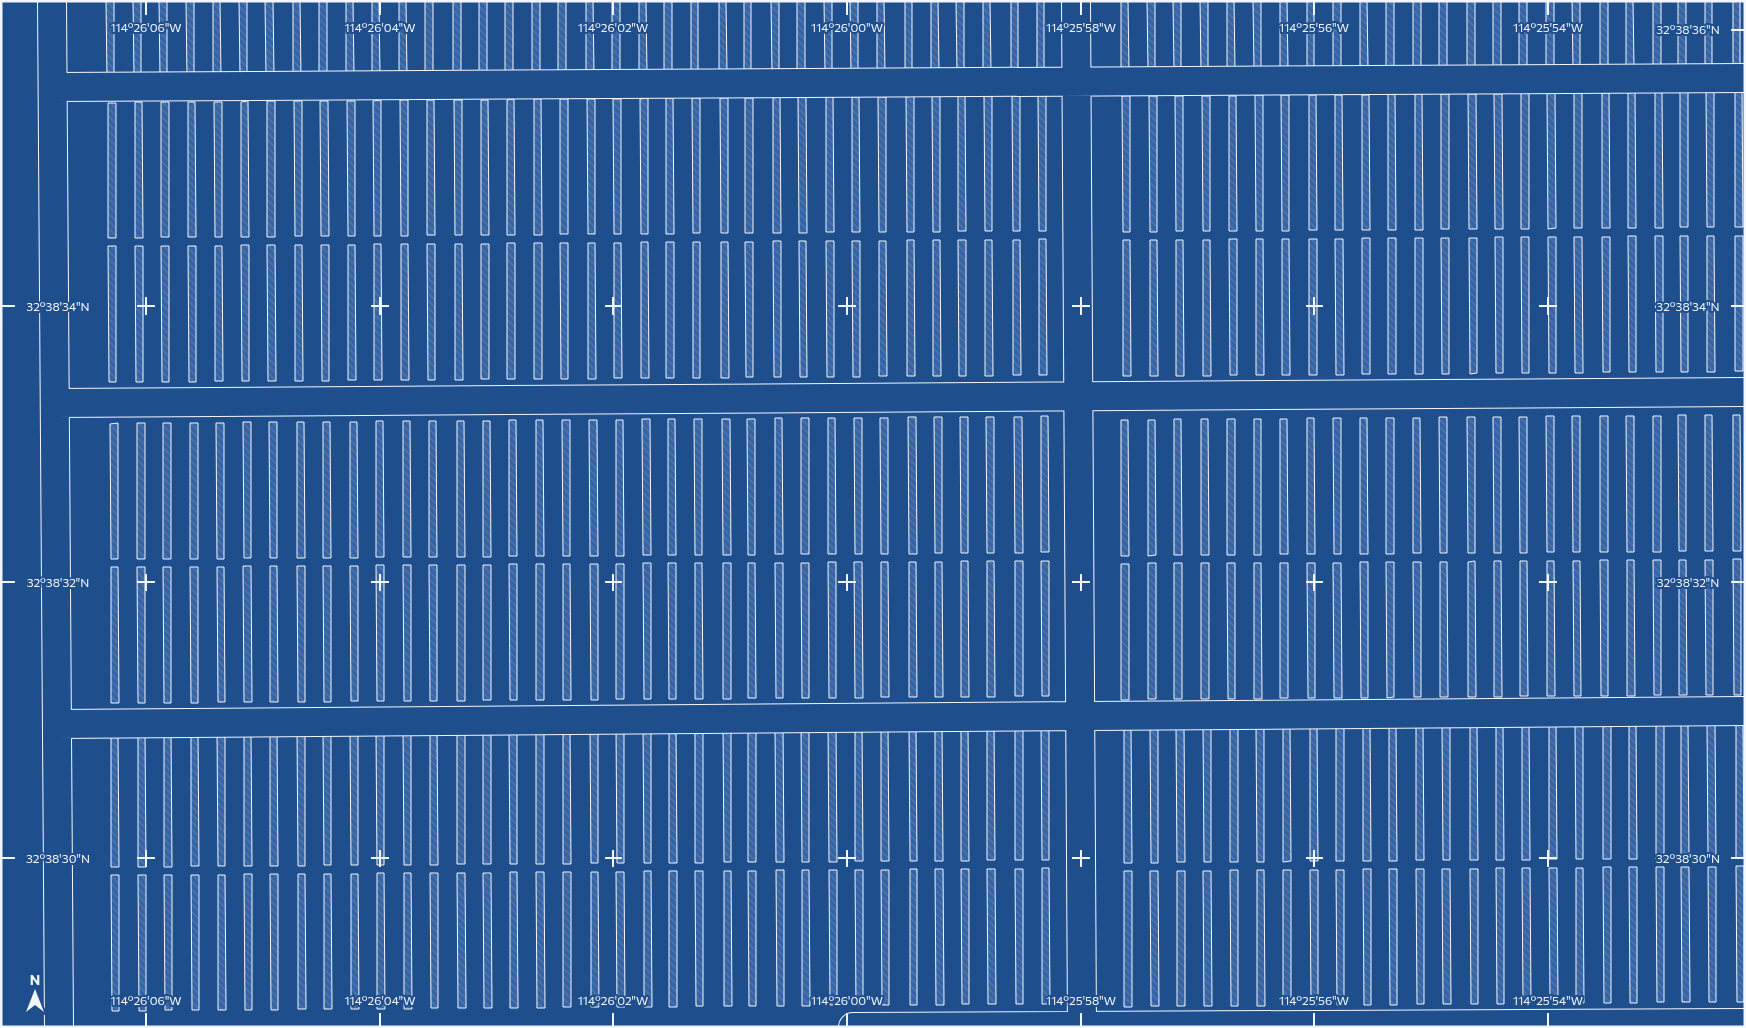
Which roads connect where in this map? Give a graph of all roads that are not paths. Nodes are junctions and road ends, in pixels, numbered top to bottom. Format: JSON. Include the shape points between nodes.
{"nodes":[{"id":1,"x":52,"y":1,"type":"edge"},
{"id":2,"x":1076,"y":1,"type":"edge"},
{"id":3,"x":1745,"y":78,"type":"edge"},
{"id":4,"x":1076,"y":81,"type":"junction"},
{"id":5,"x":53,"y":87,"type":"junction"},
{"id":6,"x":1745,"y":392,"type":"edge"},
{"id":7,"x":1078,"y":396,"type":"junction"},
{"id":8,"x":55,"y":403,"type":"junction"},
{"id":9,"x":1745,"y":711,"type":"edge"},
{"id":10,"x":1080,"y":716,"type":"junction"},
{"id":11,"x":57,"y":724,"type":"junction"},
{"id":12,"x":1745,"y":1023,"type":"edge"},
{"id":13,"x":1082,"y":1026,"type":"edge"},
{"id":14,"x":59,"y":1027,"type":"edge"},
{"id":15,"x":853,"y":1027,"type":"edge"}],
"edges":[{"from":1,"to":5,"type":"lane"},
{"from":2,"to":4,"type":"lane"},
{"from":3,"to":4,"type":"lane"},
{"from":4,"to":5,"type":"lane"},
{"from":4,"to":7,"type":"lane"},
{"from":5,"to":8,"type":"lane"},
{"from":6,"to":7,"type":"lane"},
{"from":7,"to":8,"type":"lane"},
{"from":7,"to":10,"type":"lane"},
{"from":8,"to":11,"type":"lane"},
{"from":9,"to":10,"type":"lane"},
{"from":10,"to":11,"type":"lane"},
{"from":10,"to":13,"type":"lane"},
{"from":11,"to":14,"type":"lane"},
{"from":12,"to":13,"type":"lane"},
{"from":13,"to":15,"type":"lane"}]}
